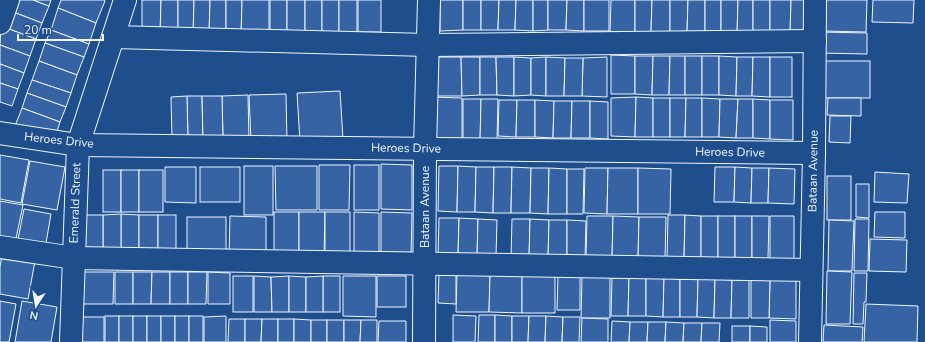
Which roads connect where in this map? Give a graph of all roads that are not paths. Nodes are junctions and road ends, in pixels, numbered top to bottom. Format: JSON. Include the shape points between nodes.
{"nodes":[{"id":1,"x":8,"y":0,"type":"edge"},
{"id":2,"x":125,"y":0,"type":"edge"},
{"id":3,"x":429,"y":0,"type":"edge"},
{"id":4,"x":815,"y":0,"type":"edge"},
{"id":5,"x":0,"y":22,"type":"edge"},
{"id":6,"x":113,"y":37,"type":"junction"},
{"id":7,"x":815,"y":41,"type":"junction"},
{"id":8,"x":428,"y":45,"type":"junction"},
{"id":9,"x":0,"y":133,"type":"edge"},
{"id":10,"x":78,"y":145,"type":"junction"},
{"id":11,"x":425,"y":148,"type":"junction"},
{"id":12,"x":814,"y":153,"type":"junction"},
{"id":13,"x":0,"y":247,"type":"edge"},
{"id":14,"x":74,"y":258,"type":"junction"},
{"id":15,"x":424,"y":264,"type":"junction"},
{"id":16,"x":811,"y":270,"type":"junction"},
{"id":17,"x":71,"y":342,"type":"edge"},
{"id":18,"x":424,"y":342,"type":"edge"},
{"id":19,"x":810,"y":342,"type":"edge"}],
"edges":[{"from":1,"to":5,"type":"street"},
{"from":2,"to":6,"type":"street","name":"Emerald Street"},
{"from":3,"to":8,"type":"street","name":"Bataan Avenue"},
{"from":4,"to":7,"type":"street","name":"Bataan Avenue"},
{"from":6,"to":8,"type":"street"},
{"from":6,"to":10,"type":"street","name":"Emerald Street"},
{"from":7,"to":8,"type":"street"},
{"from":7,"to":12,"type":"street","name":"Bataan Avenue"},
{"from":8,"to":11,"type":"street","name":"Bataan Avenue"},
{"from":9,"to":10,"type":"street","name":"Heroes Drive"},
{"from":10,"to":11,"type":"street","name":"Heroes Drive"},
{"from":10,"to":14,"type":"street","name":"Emerald Street"},
{"from":11,"to":12,"type":"street","name":"Heroes Drive"},
{"from":11,"to":15,"type":"street","name":"Bataan Avenue"},
{"from":12,"to":16,"type":"street","name":"Bataan Avenue"},
{"from":13,"to":14,"type":"street"},
{"from":14,"to":15,"type":"street"},
{"from":14,"to":17,"type":"street","name":"Emerald Street"},
{"from":15,"to":16,"type":"street"},
{"from":15,"to":18,"type":"street","name":"Bataan Avenue"},
{"from":16,"to":19,"type":"street","name":"Bataan Avenue"}]}
